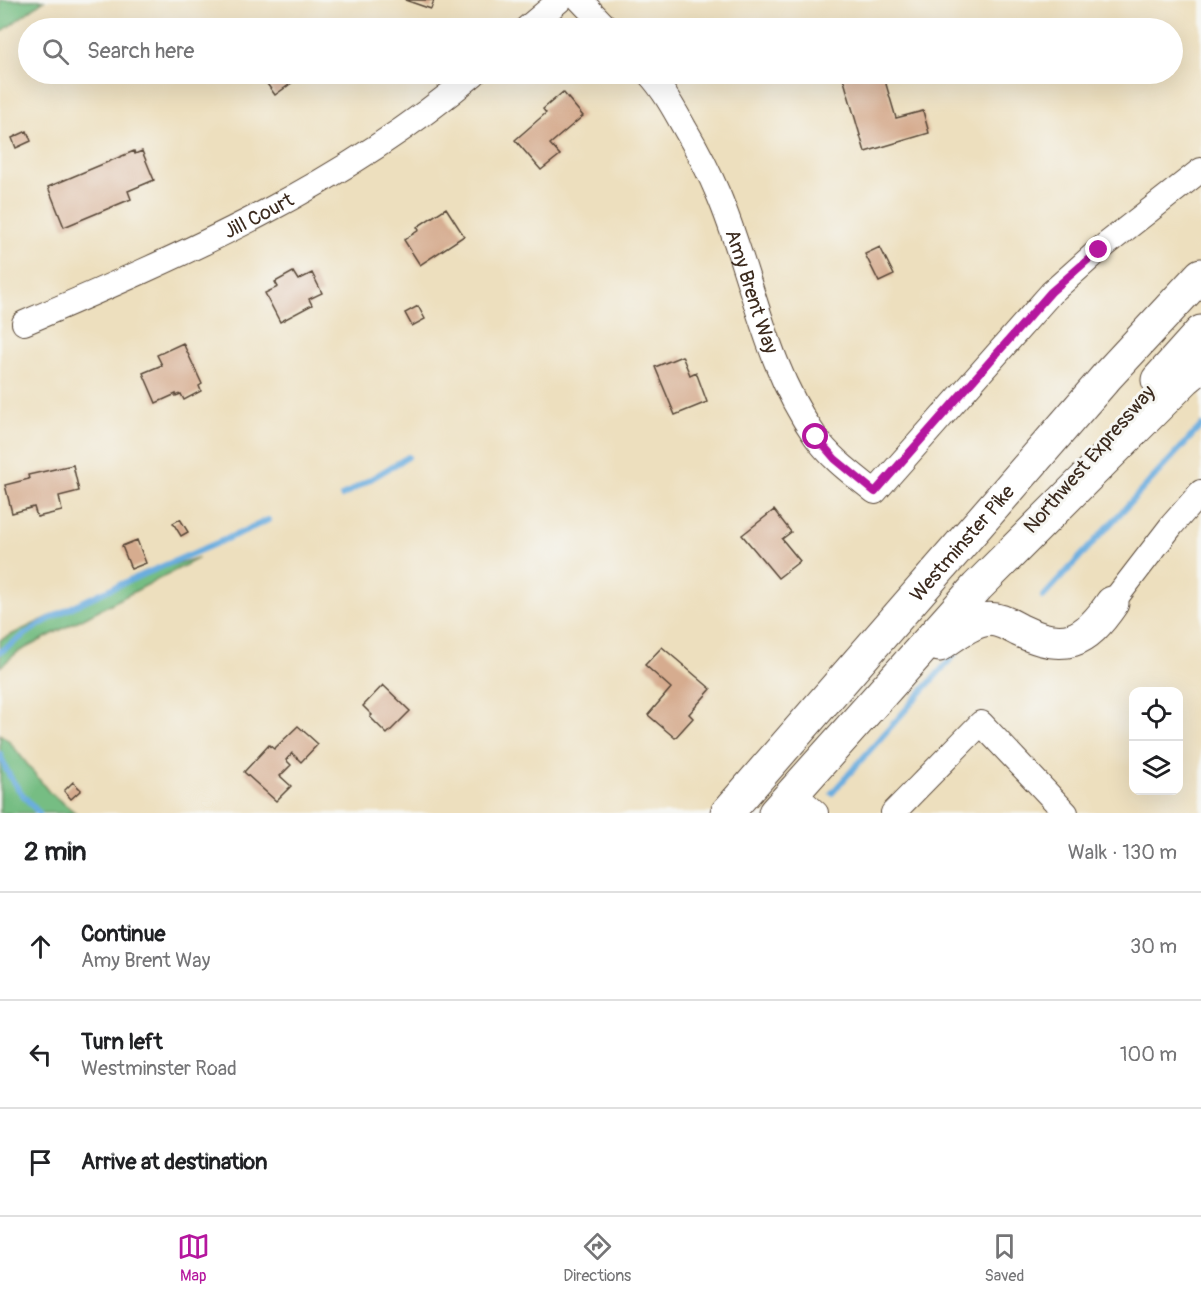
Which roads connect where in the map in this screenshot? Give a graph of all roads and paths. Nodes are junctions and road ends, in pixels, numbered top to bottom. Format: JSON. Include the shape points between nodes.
{"nodes":[{"id":1,"x":560,"y":0,"type":"edge"},
{"id":2,"x":580,"y":0,"type":"edge"},
{"id":3,"x":538,"y":18,"type":"edge"},
{"id":4,"x":597,"y":18,"type":"edge"},
{"id":5,"x":461,"y":84,"type":"edge"},
{"id":6,"x":656,"y":84,"type":"edge"},
{"id":7,"x":1201,"y":170,"type":"edge"},
{"id":8,"x":1201,"y":275,"type":"edge"},
{"id":9,"x":24,"y":324,"type":"dead end"},
{"id":10,"x":1201,"y":332,"type":"edge"},
{"id":11,"x":1201,"y":366,"type":"edge"},
{"id":12,"x":1201,"y":492,"type":"edge"},
{"id":13,"x":977,"y":587,"type":"junction"},
{"id":14,"x":1112,"y":603,"type":"joint"},
{"id":15,"x":903,"y":669,"type":"junction"},
{"id":16,"x":795,"y":806,"type":"edge"},
{"id":17,"x":727,"y":813,"type":"edge"},
{"id":18,"x":893,"y":813,"type":"edge"},
{"id":19,"x":1066,"y":813,"type":"edge"}],
"edges":[{"from":1,"to":3,"type":"street"},
{"from":2,"to":4,"type":"street"},
{"from":5,"to":9,"type":"street","name":"Jill Court","via":[[392,137],[298,195],[180,256]]},
{"from":6,"to":7,"type":"street","name":"Amy Brent Way","via":[[699,153],[720,197],[772,352],[797,406],[835,459],[875,492],[1051,292]]},
{"from":8,"to":17,"type":"highway","name":"Westminster Pike","via":[[1108,375]]},
{"from":10,"to":13,"type":"highway","name":"Northwest Expressway"},
{"from":11,"to":13,"type":"highway","name":"Westminster Pike"},
{"from":12,"to":14,"type":"street"},
{"from":13,"to":15,"type":"highway","name":"Westminster Pike"},
{"from":14,"to":15,"type":"highway","via":[[1086,634],[1059,642],[1047,642],[998,620],[984,619]]},
{"from":15,"to":16,"type":"highway","name":"Westminster Pike"},
{"from":18,"to":19,"type":"street","via":[[981,723]]}]}
